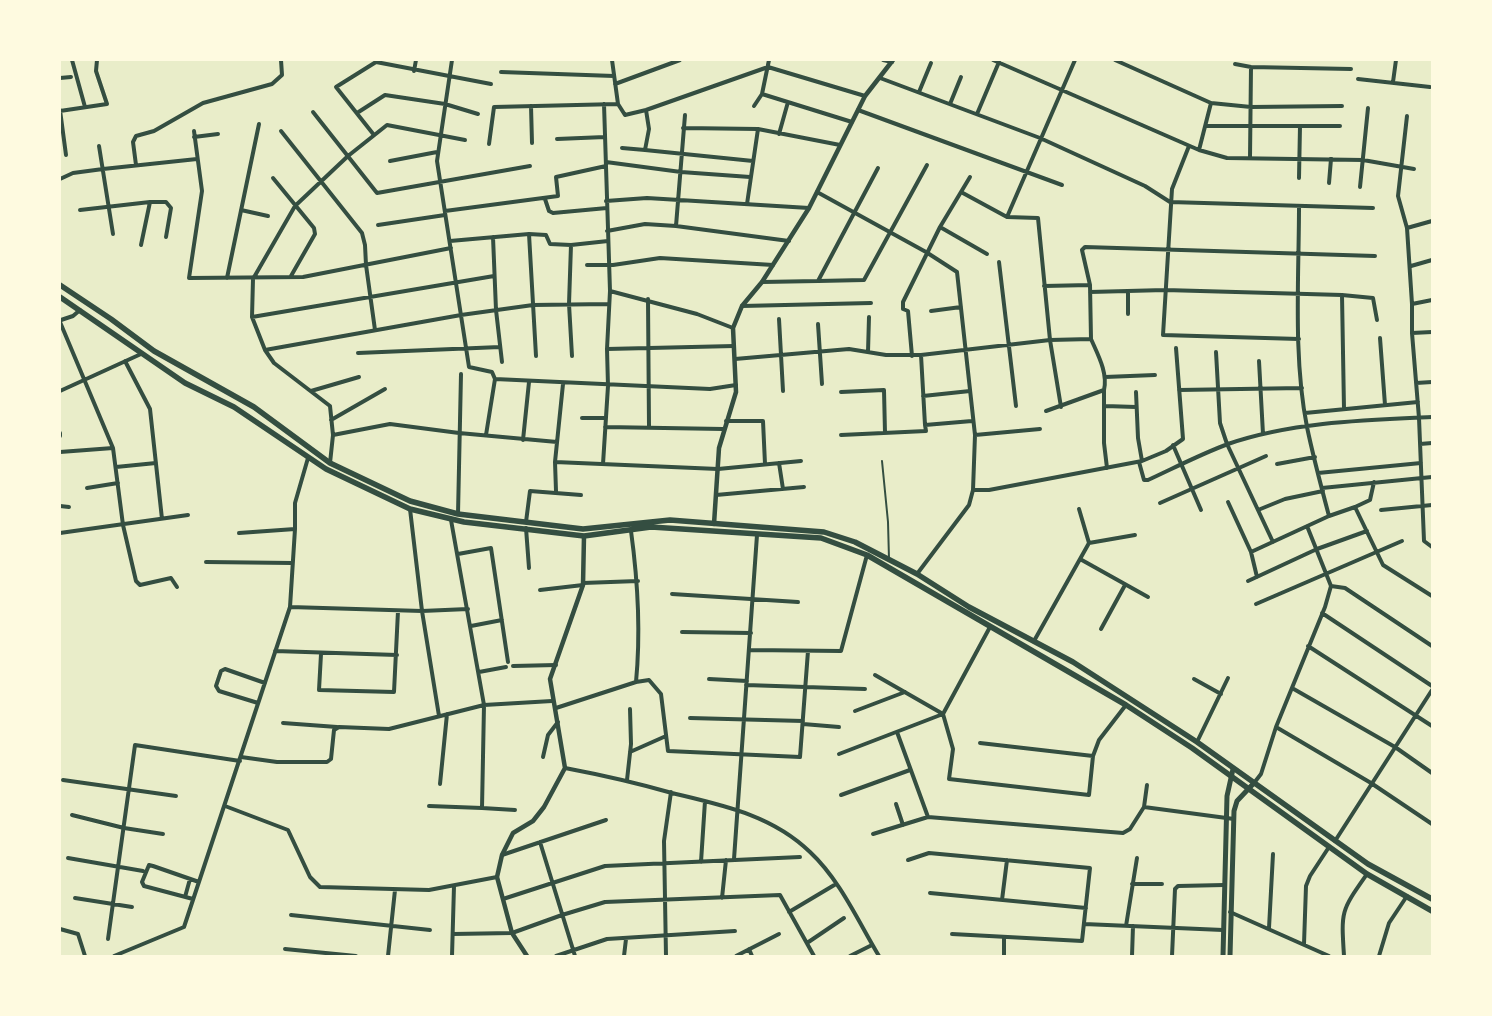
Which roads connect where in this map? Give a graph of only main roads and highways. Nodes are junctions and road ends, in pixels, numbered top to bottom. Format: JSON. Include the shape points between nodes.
{"nodes":[{"id":1,"x":60,"y":285,"type":"edge"},
{"id":2,"x":60,"y":297,"type":"edge"},
{"id":3,"x":291,"y":435,"type":"junction"},
{"id":4,"x":286,"y":442,"type":"junction"},
{"id":5,"x":526,"y":526,"type":"junction"},
{"id":6,"x":714,"y":527,"type":"junction"},
{"id":7,"x":958,"y":600,"type":"junction"},
{"id":8,"x":955,"y":607,"type":"junction"},
{"id":9,"x":1233,"y":769,"type":"junction"},
{"id":10,"x":1230,"y":776,"type":"junction"},
{"id":11,"x":1254,"y":783,"type":"junction"},
{"id":12,"x":1249,"y":788,"type":"junction"},
{"id":13,"x":1432,"y":900,"type":"edge"},
{"id":14,"x":1432,"y":911,"type":"edge"},
{"id":15,"x":1223,"y":956,"type":"edge"},
{"id":16,"x":1230,"y":956,"type":"edge"}],
"edges":[{"from":1,"to":3,"type":"main road","via":[[154,351],[254,407]]},
{"from":2,"to":4,"type":"main road","via":[[185,383],[234,407]]},
{"from":3,"to":4,"type":"main road"},
{"from":3,"to":5,"type":"main road","via":[[330,463],[410,501],[458,514]]},
{"from":4,"to":5,"type":"main road","via":[[326,469],[410,509],[451,520]]},
{"from":5,"to":6,"type":"main road","via":[[583,529],[670,520]]},
{"from":5,"to":6,"type":"main road","via":[[584,536],[651,527]]},
{"from":6,"to":7,"type":"main road","via":[[824,532],[855,542],[889,559]]},
{"from":6,"to":8,"type":"main road","via":[[757,535],[821,538],[867,555]]},
{"from":7,"to":8,"type":"main road"},
{"from":7,"to":9,"type":"main road","via":[[1073,662]]},
{"from":8,"to":10,"type":"main road","via":[[1126,704]]},
{"from":9,"to":10,"type":"main road"},
{"from":9,"to":11,"type":"main road"},
{"from":10,"to":12,"type":"main road"},
{"from":10,"to":15,"type":"main road"},
{"from":11,"to":12,"type":"main road"},
{"from":11,"to":13,"type":"main road","via":[[1368,864]]},
{"from":12,"to":14,"type":"main road","via":[[1367,874]]},
{"from":12,"to":16,"type":"main road","via":[[1237,800],[1234,819]]}]}
